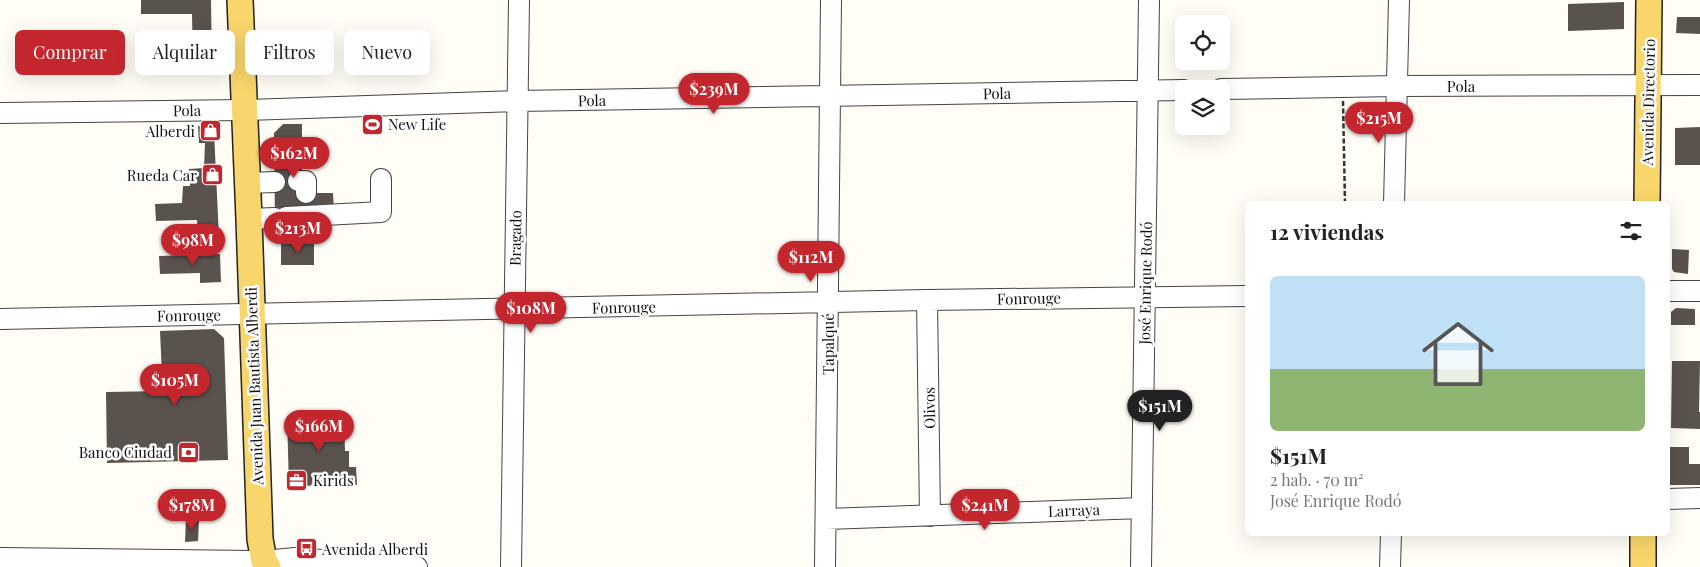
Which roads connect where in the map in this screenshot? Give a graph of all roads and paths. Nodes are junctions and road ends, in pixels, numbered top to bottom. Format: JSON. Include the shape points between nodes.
{"nodes":[{"id":1,"x":240,"y":0,"type":"edge"},
{"id":2,"x":518,"y":0,"type":"edge"},
{"id":3,"x":831,"y":0,"type":"edge"},
{"id":4,"x":1148,"y":0,"type":"edge"},
{"id":5,"x":1399,"y":0,"type":"edge"},
{"id":6,"x":1649,"y":0,"type":"edge"},
{"id":7,"x":1648,"y":85,"type":"junction"},
{"id":8,"x":1700,"y":85,"type":"edge"},
{"id":9,"x":1398,"y":86,"type":"junction"},
{"id":10,"x":1343,"y":87,"type":"junction"},
{"id":11,"x":1230,"y":89,"type":"edge"},
{"id":12,"x":1147,"y":90,"type":"junction"},
{"id":13,"x":1175,"y":90,"type":"edge"},
{"id":14,"x":830,"y":96,"type":"junction"},
{"id":15,"x":516,"y":101,"type":"junction"},
{"id":16,"x":243,"y":110,"type":"junction"},
{"id":17,"x":0,"y":113,"type":"edge"},
{"id":18,"x":381,"y":179,"type":"dead end"},
{"id":19,"x":275,"y":182,"type":"dead end"},
{"id":20,"x":247,"y":183,"type":"junction"},
{"id":21,"x":1345,"y":201,"type":"edge"},
{"id":22,"x":1394,"y":201,"type":"edge"},
{"id":23,"x":1647,"y":201,"type":"edge"},
{"id":24,"x":249,"y":219,"type":"junction"},
{"id":25,"x":1670,"y":291,"type":"edge"},
{"id":26,"x":1700,"y":291,"type":"edge"},
{"id":27,"x":1245,"y":296,"type":"edge"},
{"id":28,"x":1145,"y":297,"type":"junction"},
{"id":29,"x":927,"y":300,"type":"junction"},
{"id":30,"x":828,"y":302,"type":"junction"},
{"id":31,"x":514,"y":309,"type":"junction"},
{"id":32,"x":252,"y":314,"type":"junction"},
{"id":33,"x":0,"y":319,"type":"edge"},
{"id":34,"x":1700,"y":498,"type":"edge"},
{"id":35,"x":1670,"y":499,"type":"edge"},
{"id":36,"x":1142,"y":508,"type":"junction"},
{"id":37,"x":930,"y":516,"type":"junction"},
{"id":38,"x":826,"y":519,"type":"junction"},
{"id":39,"x":1391,"y":536,"type":"edge"},
{"id":40,"x":1643,"y":536,"type":"edge"},
{"id":41,"x":0,"y":558,"type":"edge"},
{"id":42,"x":264,"y":565,"type":"edge"},
{"id":43,"x":417,"y":567,"type":"edge"},
{"id":44,"x":511,"y":567,"type":"edge"},
{"id":45,"x":825,"y":567,"type":"edge"},
{"id":46,"x":1142,"y":567,"type":"edge"},
{"id":47,"x":1390,"y":567,"type":"edge"},
{"id":48,"x":1643,"y":567,"type":"edge"}],
"edges":[{"from":1,"to":16,"type":"main road","name":"Avenida Juan Bautista Alberdi"},
{"from":2,"to":15,"type":"street","name":"Bragado"},
{"from":3,"to":14,"type":"street","name":"Tapalqué"},
{"from":4,"to":12,"type":"street","name":"José Enrique Rodó"},
{"from":5,"to":9,"type":"street"},
{"from":6,"to":7,"type":"main road","name":"Avenida Directorio"},
{"from":7,"to":8,"type":"street","name":"Pola"},
{"from":7,"to":9,"type":"street","name":"Pola"},
{"from":7,"to":23,"type":"main road","name":"Avenida Directorio"},
{"from":9,"to":10,"type":"street","name":"Pola"},
{"from":9,"to":22,"type":"street"},
{"from":10,"to":11,"type":"street","name":"Pola"},
{"from":10,"to":21,"type":"path"},
{"from":12,"to":13,"type":"street","name":"Pola"},
{"from":12,"to":14,"type":"street","name":"Pola"},
{"from":12,"to":28,"type":"street","name":"José Enrique Rodó"},
{"from":14,"to":15,"type":"street","name":"Pola"},
{"from":14,"to":30,"type":"street","name":"Tapalqué"},
{"from":15,"to":16,"type":"street","name":"Pola"},
{"from":15,"to":31,"type":"street","name":"Bragado"},
{"from":16,"to":17,"type":"street","name":"Pola"},
{"from":16,"to":20,"type":"main road","name":"Avenida Juan Bautista Alberdi"},
{"from":18,"to":24,"type":"street","via":[[381,212],[304,200],[281,217]]},
{"from":19,"to":20,"type":"street"},
{"from":20,"to":24,"type":"main road","name":"Avenida Juan Bautista Alberdi"},
{"from":24,"to":32,"type":"main road","name":"Avenida Juan Bautista Alberdi"},
{"from":25,"to":26,"type":"street"},
{"from":27,"to":28,"type":"street","name":"Fonrouge"},
{"from":28,"to":29,"type":"street","name":"Fonrouge"},
{"from":28,"to":36,"type":"street","name":"José Enrique Rodó"},
{"from":29,"to":30,"type":"street","name":"Fonrouge"},
{"from":29,"to":37,"type":"street","name":"Olivos"},
{"from":30,"to":31,"type":"street","name":"Fonrouge"},
{"from":30,"to":38,"type":"street","name":"Tapalqué"},
{"from":31,"to":32,"type":"street","name":"Fonrouge"},
{"from":31,"to":44,"type":"street","name":"Bragado"},
{"from":32,"to":33,"type":"street","name":"Fonrouge"},
{"from":32,"to":42,"type":"main road","name":"Avenida Juan Bautista Alberdi","via":[[260,539]]},
{"from":34,"to":35,"type":"street"},
{"from":36,"to":37,"type":"street","name":"Larraya"},
{"from":36,"to":46,"type":"street","name":"José Enrique Rodó"},
{"from":37,"to":38,"type":"street","name":"Larraya"},
{"from":38,"to":45,"type":"street","name":"Tapalqué"},
{"from":39,"to":47,"type":"street"},
{"from":40,"to":48,"type":"main road"},
{"from":41,"to":42,"type":"street"},
{"from":42,"to":43,"type":"street","via":[[295,558]]}]}
